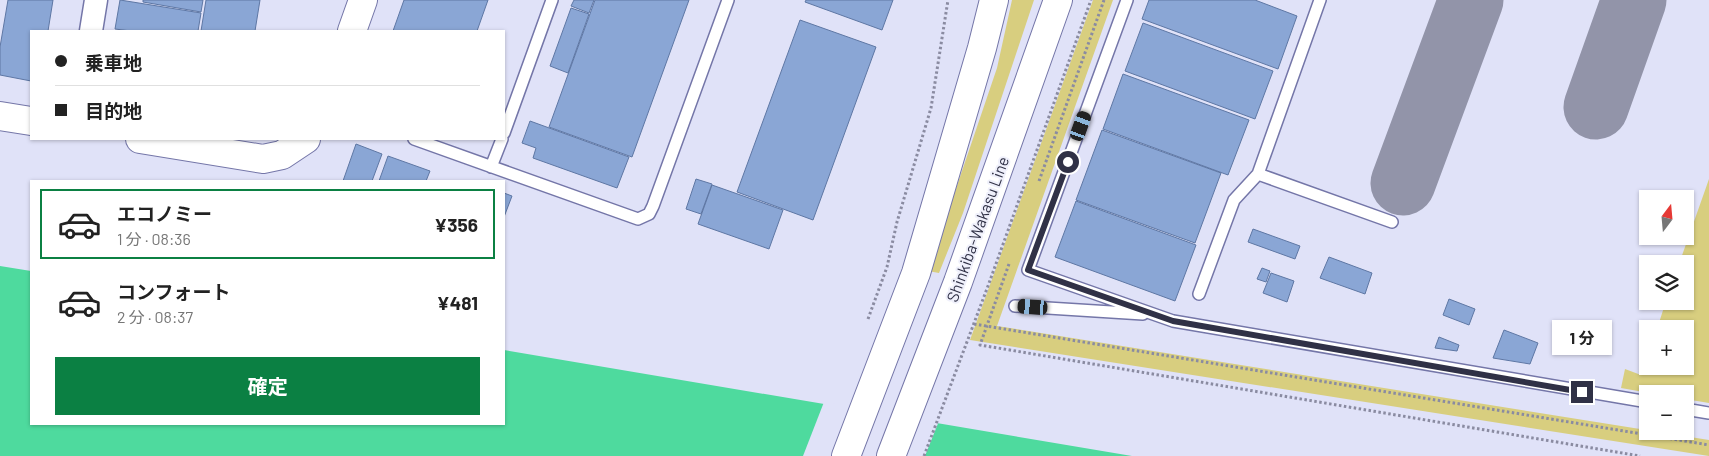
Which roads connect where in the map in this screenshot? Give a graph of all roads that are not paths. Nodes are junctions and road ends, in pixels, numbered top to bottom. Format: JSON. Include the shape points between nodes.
{"nodes":[{"id":1,"x":96,"y":0,"type":"edge"},
{"id":2,"x":363,"y":0,"type":"edge"},
{"id":3,"x":552,"y":0,"type":"edge"},
{"id":4,"x":728,"y":0,"type":"edge"},
{"id":5,"x":994,"y":0,"type":"edge"},
{"id":6,"x":1058,"y":0,"type":"edge"},
{"id":7,"x":1127,"y":0,"type":"edge"},
{"id":8,"x":1320,"y":0,"type":"edge"},
{"id":9,"x":91,"y":30,"type":"edge"},
{"id":10,"x":352,"y":30,"type":"edge"},
{"id":11,"x":0,"y":116,"type":"edge"},
{"id":12,"x":30,"y":121,"type":"edge"},
{"id":13,"x":505,"y":130,"type":"edge"},
{"id":14,"x":146,"y":140,"type":"edge"},
{"id":15,"x":304,"y":140,"type":"edge"},
{"id":16,"x":417,"y":140,"type":"edge"},
{"id":17,"x":502,"y":140,"type":"edge"},
{"id":18,"x":491,"y":167,"type":"junction"},
{"id":19,"x":1258,"y":174,"type":"junction"},
{"id":20,"x":1392,"y":222,"type":"dead end"},
{"id":21,"x":1199,"y":294,"type":"dead end"},
{"id":22,"x":1015,"y":306,"type":"dead end"},
{"id":23,"x":1157,"y":315,"type":"junction"},
{"id":24,"x":1639,"y":400,"type":"edge"},
{"id":25,"x":1694,"y":410,"type":"edge"},
{"id":26,"x":1709,"y":413,"type":"edge"},
{"id":27,"x":846,"y":456,"type":"edge"},
{"id":28,"x":891,"y":456,"type":"edge"}],
"edges":[{"from":1,"to":9,"type":"street"},
{"from":2,"to":10,"type":"street"},
{"from":3,"to":13,"type":"lane"},
{"from":4,"to":18,"type":"lane","via":[[648,214],[638,219]]},
{"from":5,"to":27,"type":"street","via":[[916,273]]},
{"from":6,"to":28,"type":"street","name":"Shinkiba-Wakasu Line","via":[[958,282]]},
{"from":7,"to":23,"type":"lane","via":[[1028,270]]},
{"from":8,"to":19,"type":"lane"},
{"from":11,"to":12,"type":"street"},
{"from":14,"to":15,"type":"street","via":[[263,159],[282,155]]},
{"from":16,"to":18,"type":"lane"},
{"from":17,"to":18,"type":"lane"},
{"from":19,"to":20,"type":"lane"},
{"from":19,"to":21,"type":"lane","via":[[1234,200]]},
{"from":22,"to":23,"type":"lane"},
{"from":23,"to":24,"type":"lane","via":[[1173,321]]},
{"from":25,"to":26,"type":"lane"}]}
